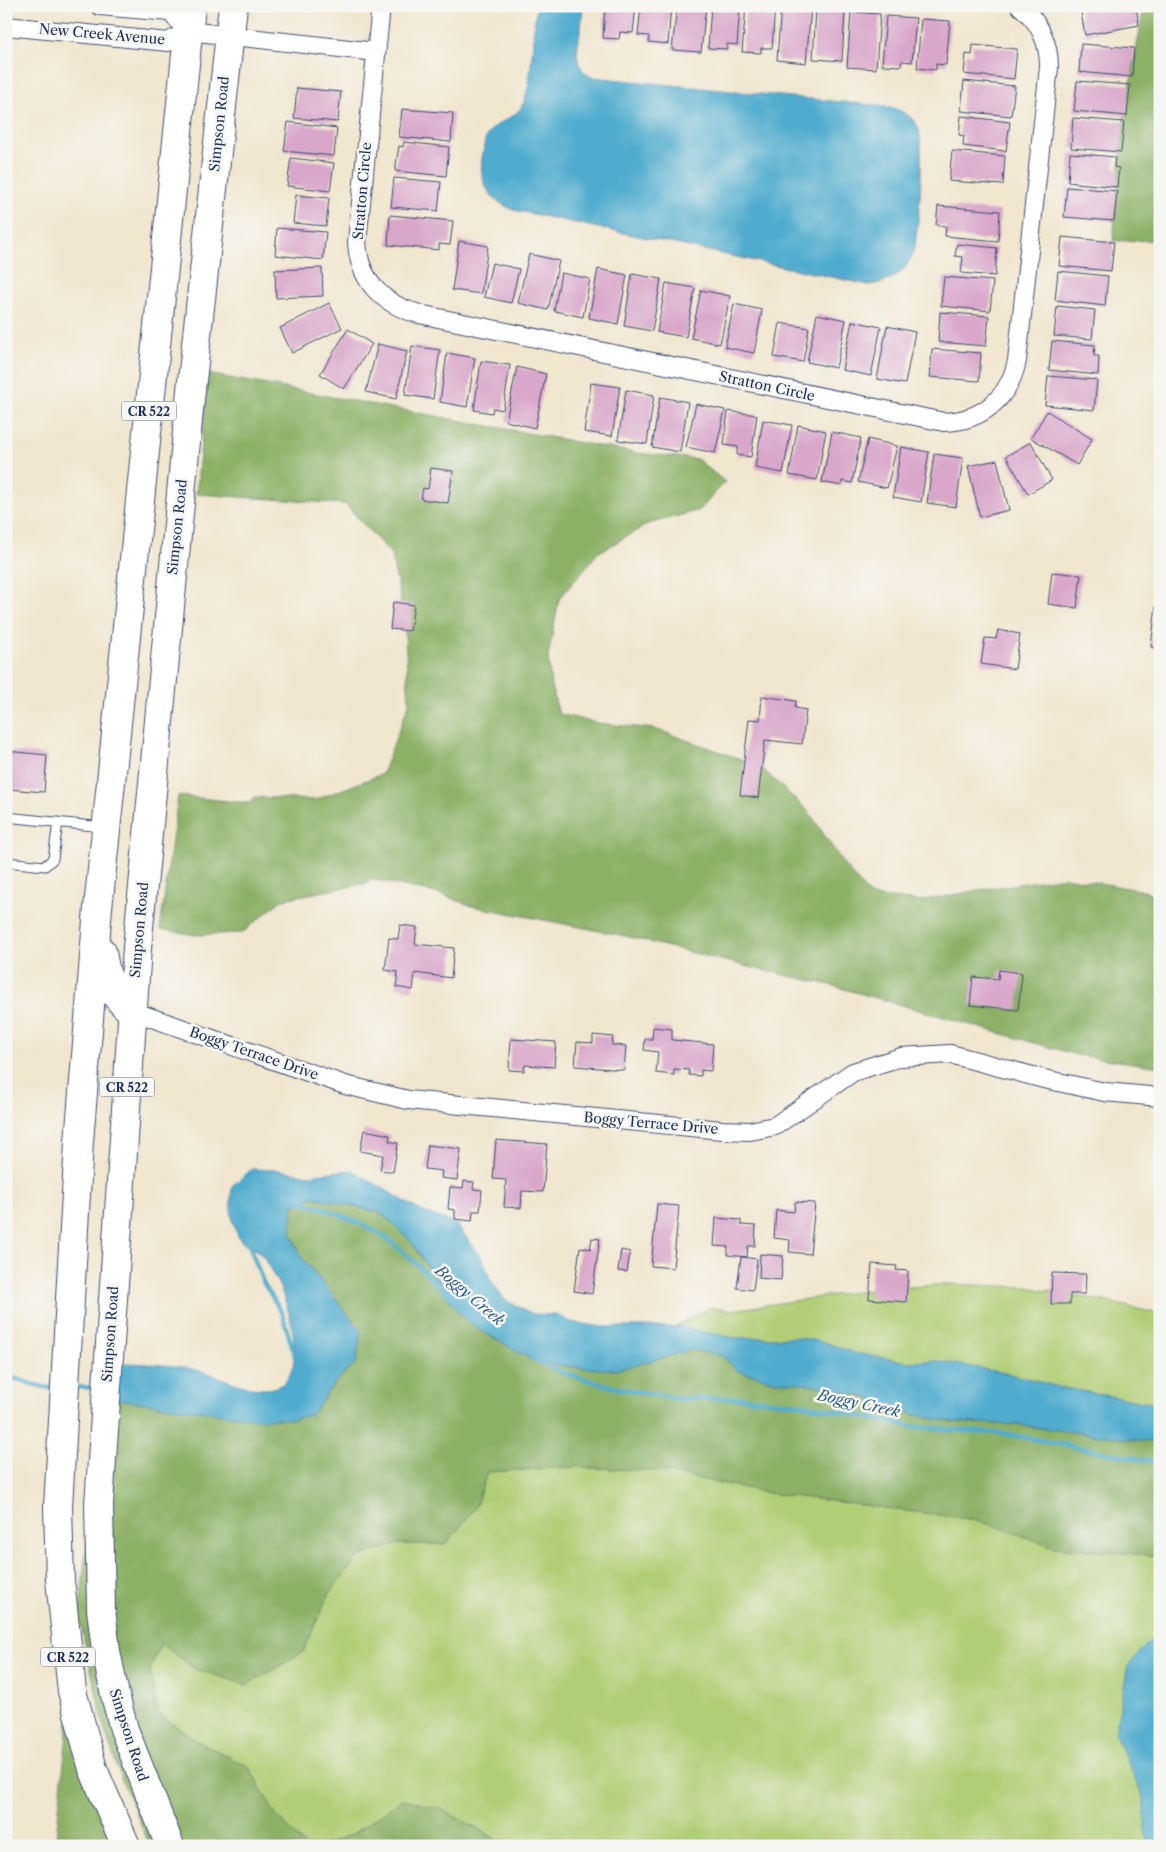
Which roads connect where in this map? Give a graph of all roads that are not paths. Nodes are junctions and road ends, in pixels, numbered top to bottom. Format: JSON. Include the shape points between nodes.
{"nodes":[{"id":1,"x":100,"y":6,"type":"edge"},
{"id":2,"x":233,"y":6,"type":"edge"},
{"id":3,"x":381,"y":6,"type":"edge"},
{"id":4,"x":1020,"y":6,"type":"edge"},
{"id":5,"x":6,"y":26,"type":"edge"},
{"id":6,"x":205,"y":27,"type":"edge"},
{"id":7,"x":376,"y":52,"type":"junction"},
{"id":8,"x":127,"y":622,"type":"junction"},
{"id":9,"x":162,"y":686,"type":"junction"},
{"id":10,"x":6,"y":817,"type":"edge"},
{"id":11,"x":58,"y":822,"type":"junction"},
{"id":12,"x":105,"y":827,"type":"junction"},
{"id":13,"x":6,"y":862,"type":"edge"},
{"id":14,"x":98,"y":908,"type":"junction"},
{"id":15,"x":132,"y":1011,"type":"junction"},
{"id":16,"x":1160,"y":1098,"type":"edge"},
{"id":17,"x":126,"y":1846,"type":"edge"},
{"id":18,"x":170,"y":1846,"type":"edge"}],
"edges":[{"from":1,"to":6,"type":"street","name":"New Creek Avenue","via":[[170,12]]},
{"from":2,"to":6,"type":"main road","name":"Simpson Road","number":"CR 522"},
{"from":3,"to":7,"type":"street","name":"Stratton Circle"},
{"from":4,"to":7,"type":"street","name":"Stratton Circle","via":[[1040,30],[1047,48],[1049,67],[1017,361],[1011,381],[999,399],[979,414],[954,422],[419,314],[384,300],[365,277],[358,259],[357,242]]},
{"from":5,"to":6,"type":"street","name":"New Creek Avenue","via":[[168,42]]},
{"from":6,"to":7,"type":"street"},
{"from":6,"to":8,"type":"main road","name":"Simpson Road","number":"CR 522"},
{"from":6,"to":9,"type":"main road","name":"Simpson Road","number":"CR 522"},
{"from":8,"to":9,"type":"main road","via":[[139,624],[152,637]]},
{"from":8,"to":12,"type":"main road","name":"Simpson Road","number":"CR 522"},
{"from":9,"to":15,"type":"main road","name":"Simpson Road","number":"CR 522"},
{"from":10,"to":11,"type":"lane"},
{"from":11,"to":12,"type":"lane"},
{"from":11,"to":13,"type":"lane","via":[[53,859],[45,866]]},
{"from":12,"to":14,"type":"main road","name":"Simpson Road","number":"CR 522"},
{"from":14,"to":15,"type":"main road","via":[[105,972],[112,992]]},
{"from":14,"to":17,"type":"main road","name":"Simpson Road","number":"CR 522","via":[[79,1142],[60,1459],[60,1580],[72,1691],[93,1769]]},
{"from":15,"to":16,"type":"street","name":"Boggy Terrace Drive","via":[[345,1085],[408,1100],[722,1130],[750,1131],[775,1126],[853,1072],[901,1057],[950,1054],[1105,1092]]},
{"from":15,"to":18,"type":"main road","name":"Simpson Road","number":"CR 522","via":[[98,1533],[101,1609],[106,1651],[124,1729]]}]}
